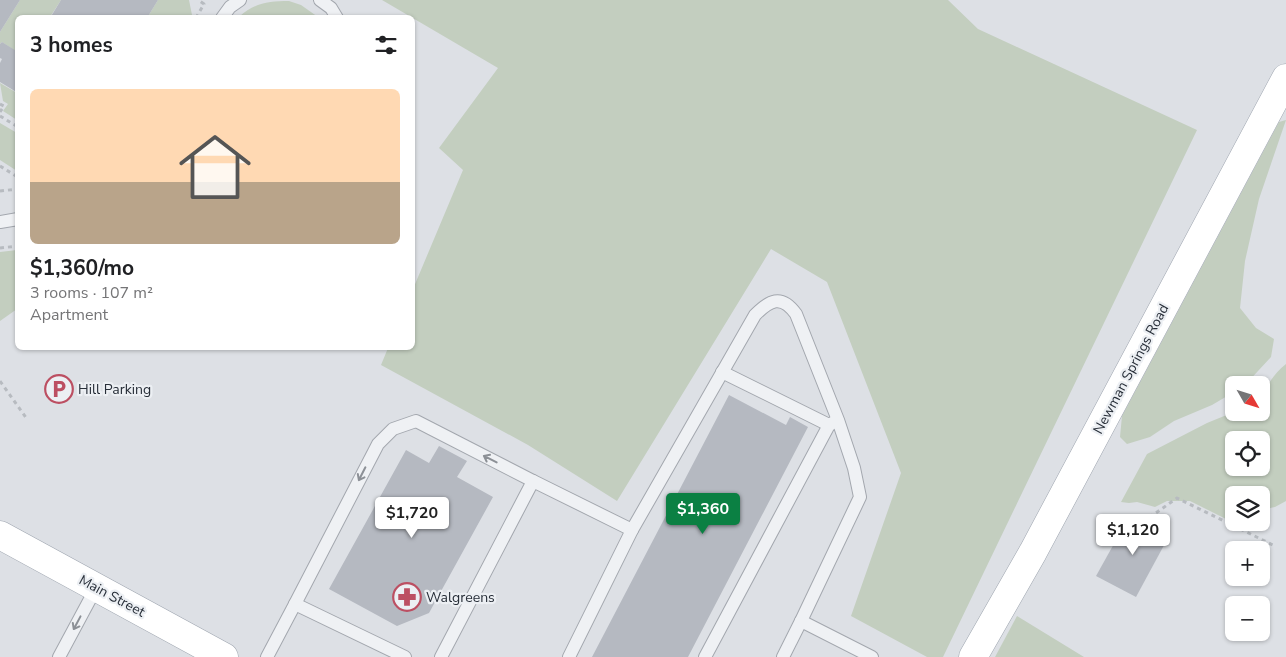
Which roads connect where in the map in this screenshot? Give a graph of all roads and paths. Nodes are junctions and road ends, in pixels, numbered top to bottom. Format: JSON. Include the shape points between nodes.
{"nodes":[{"id":1,"x":198,"y":0,"type":"edge"},
{"id":2,"x":240,"y":0,"type":"edge"},
{"id":3,"x":320,"y":0,"type":"edge"},
{"id":4,"x":198,"y":15,"type":"edge"},
{"id":5,"x":224,"y":15,"type":"edge"},
{"id":6,"x":335,"y":15,"type":"edge"},
{"id":7,"x":1286,"y":78,"type":"edge"},
{"id":8,"x":0,"y":104,"type":"edge"},
{"id":9,"x":0,"y":114,"type":"edge"},
{"id":10,"x":15,"y":125,"type":"edge"},
{"id":11,"x":0,"y":166,"type":"edge"},
{"id":12,"x":15,"y":175,"type":"edge"},
{"id":13,"x":15,"y":189,"type":"edge"},
{"id":14,"x":0,"y":191,"type":"edge"},
{"id":15,"x":15,"y":220,"type":"edge"},
{"id":16,"x":0,"y":222,"type":"edge"},
{"id":17,"x":15,"y":246,"type":"edge"},
{"id":18,"x":0,"y":248,"type":"edge"},
{"id":19,"x":722,"y":372,"type":"junction"},
{"id":20,"x":0,"y":381,"type":"edge"},
{"id":21,"x":27,"y":419,"type":"dead end"},
{"id":22,"x":834,"y":422,"type":"junction"},
{"id":23,"x":533,"y":481,"type":"junction"},
{"id":24,"x":1143,"y":522,"type":"dead end"},
{"id":25,"x":632,"y":530,"type":"junction"},
{"id":26,"x":0,"y":535,"type":"edge"},
{"id":27,"x":1276,"y":546,"type":"dead end"},
{"id":28,"x":96,"y":588,"type":"junction"},
{"id":29,"x":296,"y":604,"type":"junction"},
{"id":30,"x":802,"y":621,"type":"junction"},
{"id":31,"x":866,"y":655,"type":"edge"},
{"id":32,"x":59,"y":657,"type":"edge"},
{"id":33,"x":224,"y":657,"type":"edge"},
{"id":34,"x":267,"y":657,"type":"edge"},
{"id":35,"x":405,"y":657,"type":"edge"},
{"id":36,"x":441,"y":657,"type":"edge"},
{"id":37,"x":569,"y":657,"type":"edge"},
{"id":38,"x":705,"y":657,"type":"edge"},
{"id":39,"x":783,"y":657,"type":"edge"},
{"id":40,"x":973,"y":657,"type":"edge"}],
"edges":[{"from":1,"to":4,"type":"path","via":[[204,4]]},
{"from":2,"to":5,"type":"lane"},
{"from":3,"to":6,"type":"lane"},
{"from":7,"to":40,"type":"main road","name":"Newman Springs Road","via":[[1042,535]]},
{"from":8,"to":9,"type":"path","via":[[4,106]]},
{"from":9,"to":10,"type":"path"},
{"from":11,"to":12,"type":"path"},
{"from":13,"to":14,"type":"path"},
{"from":15,"to":16,"type":"lane"},
{"from":17,"to":18,"type":"path"},
{"from":19,"to":22,"type":"lane"},
{"from":19,"to":22,"type":"lane","via":[[754,315],[768,303],[781,301],[796,314]]},
{"from":19,"to":25,"type":"lane"},
{"from":20,"to":21,"type":"path"},
{"from":22,"to":30,"type":"lane","via":[[854,468],[860,497]]},
{"from":22,"to":38,"type":"lane"},
{"from":23,"to":25,"type":"lane"},
{"from":23,"to":29,"type":"lane","one_way":true,"via":[[416,421],[393,429],[378,444]]},
{"from":23,"to":36,"type":"lane"},
{"from":24,"to":27,"type":"path","via":[[1178,498]]},
{"from":25,"to":37,"type":"lane"},
{"from":26,"to":28,"type":"main road","name":"Main Street"},
{"from":28,"to":32,"type":"lane","one_way":true},
{"from":28,"to":33,"type":"main road","name":"Main Street"},
{"from":29,"to":34,"type":"lane"},
{"from":29,"to":35,"type":"lane"},
{"from":30,"to":31,"type":"lane"},
{"from":30,"to":39,"type":"lane"}]}
